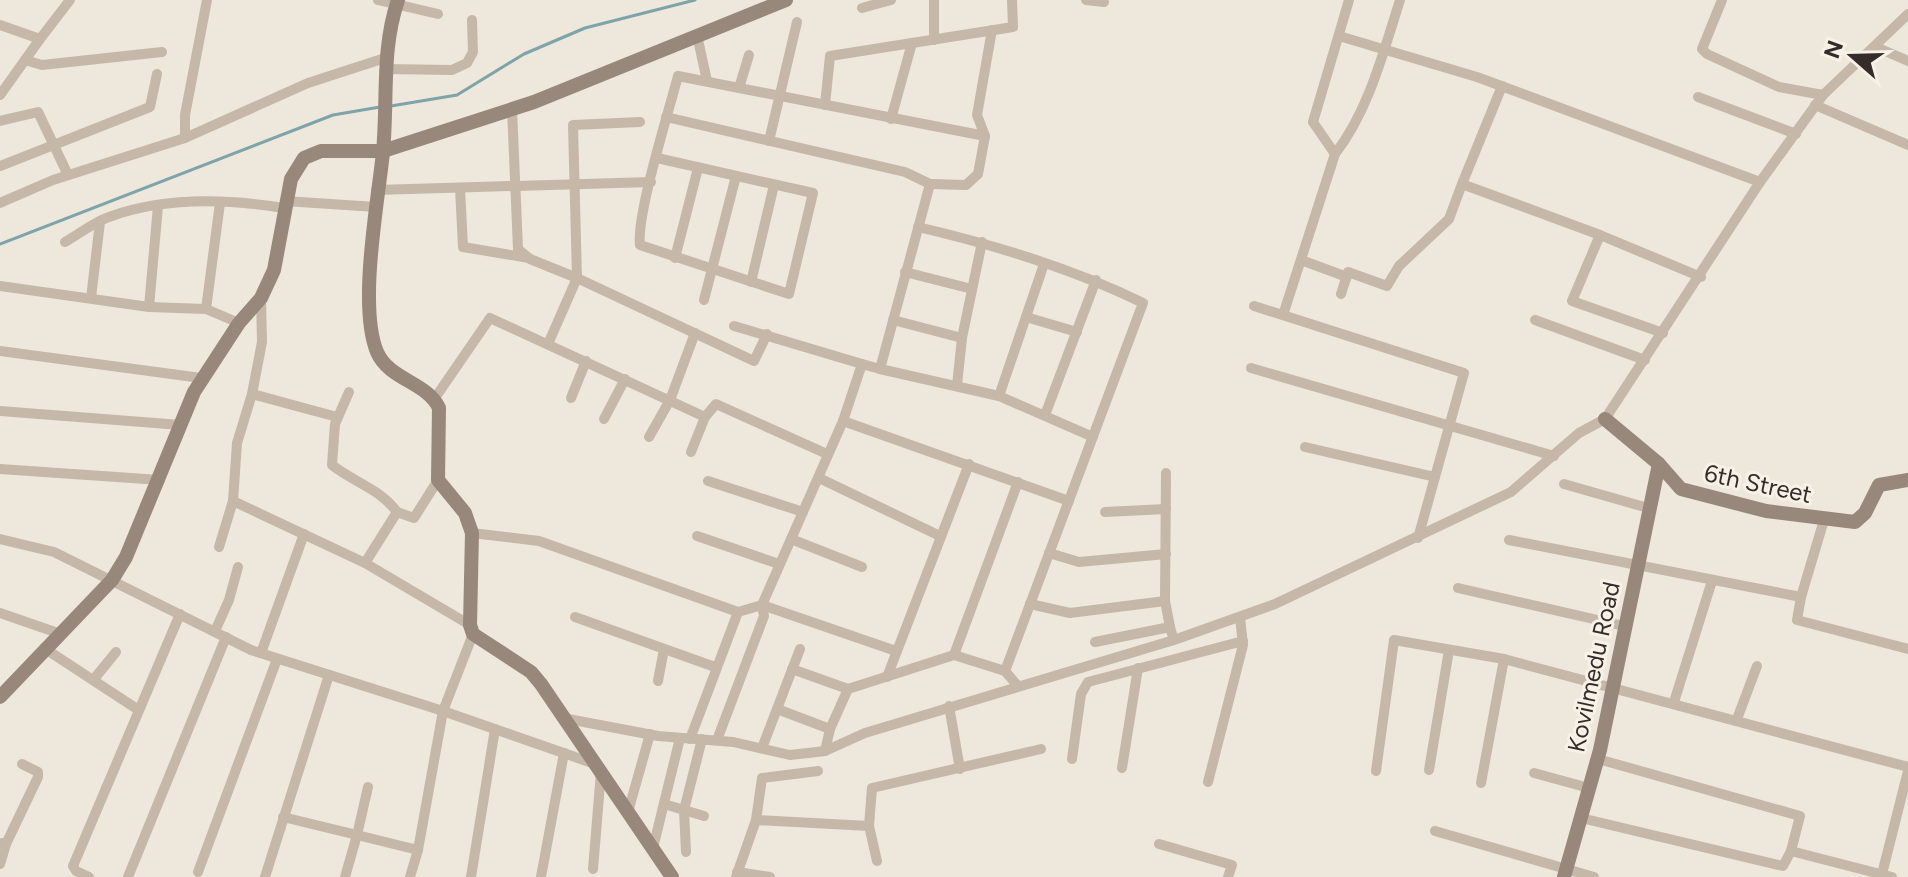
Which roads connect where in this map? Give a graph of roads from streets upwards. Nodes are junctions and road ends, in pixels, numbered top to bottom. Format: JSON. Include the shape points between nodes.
{"nodes":[{"id":1,"x":70,"y":0,"type":"edge"},
{"id":2,"x":207,"y":0,"type":"edge"},
{"id":3,"x":378,"y":0,"type":"edge"},
{"id":4,"x":786,"y":0,"type":"edge"},
{"id":5,"x":889,"y":0,"type":"edge"},
{"id":6,"x":934,"y":0,"type":"edge"},
{"id":7,"x":1012,"y":0,"type":"edge"},
{"id":8,"x":1086,"y":0,"type":"edge"},
{"id":9,"x":1349,"y":0,"type":"edge"},
{"id":10,"x":1400,"y":0,"type":"edge"},
{"id":11,"x":1722,"y":0,"type":"edge"},
{"id":12,"x":397,"y":2,"type":"edge"},
{"id":13,"x":1104,"y":2,"type":"dead end"},
{"id":14,"x":862,"y":8,"type":"dead end"},
{"id":15,"x":438,"y":14,"type":"dead end"},
{"id":16,"x":1908,"y":14,"type":"edge"},
{"id":17,"x":472,"y":20,"type":"dead end"},
{"id":18,"x":797,"y":22,"type":"dead end"},
{"id":19,"x":0,"y":25,"type":"edge"},
{"id":20,"x":992,"y":30,"type":"junction"},
{"id":21,"x":697,"y":35,"type":"junction"},
{"id":22,"x":1339,"y":36,"type":"junction"},
{"id":23,"x":40,"y":39,"type":"junction"},
{"id":24,"x":934,"y":40,"type":"junction"},
{"id":25,"x":912,"y":43,"type":"junction"},
{"id":26,"x":1876,"y":47,"type":"junction"},
{"id":27,"x":1385,"y":49,"type":"junction"},
{"id":28,"x":162,"y":52,"type":"dead end"},
{"id":29,"x":749,"y":55,"type":"dead end"},
{"id":30,"x":25,"y":60,"type":"junction"},
{"id":31,"x":1908,"y":61,"type":"edge"},
{"id":32,"x":385,"y":69,"type":"junction"},
{"id":33,"x":157,"y":74,"type":"dead end"},
{"id":34,"x":707,"y":81,"type":"junction"},
{"id":35,"x":1502,"y":86,"type":"junction"},
{"id":36,"x":739,"y":88,"type":"junction"},
{"id":37,"x":0,"y":95,"type":"edge"},
{"id":38,"x":1823,"y":95,"type":"junction"},
{"id":39,"x":779,"y":96,"type":"junction"},
{"id":40,"x":1698,"y":97,"type":"dead end"},
{"id":41,"x":825,"y":105,"type":"junction"},
{"id":42,"x":1815,"y":105,"type":"junction"},
{"id":43,"x":512,"y":109,"type":"junction"},
{"id":44,"x":666,"y":117,"type":"junction"},
{"id":45,"x":891,"y":119,"type":"junction"},
{"id":46,"x":0,"y":121,"type":"edge"},
{"id":47,"x":640,"y":122,"type":"dead end"},
{"id":48,"x":1796,"y":134,"type":"junction"},
{"id":49,"x":985,"y":136,"type":"junction"},
{"id":50,"x":185,"y":138,"type":"junction"},
{"id":51,"x":769,"y":141,"type":"junction"},
{"id":52,"x":1908,"y":145,"type":"edge"},
{"id":53,"x":57,"y":147,"type":"junction"},
{"id":54,"x":383,"y":151,"type":"junction"},
{"id":55,"x":1335,"y":154,"type":"junction"},
{"id":56,"x":657,"y":158,"type":"junction"},
{"id":57,"x":0,"y":166,"type":"edge"},
{"id":58,"x":698,"y":168,"type":"junction"},
{"id":59,"x":68,"y":175,"type":"junction"},
{"id":60,"x":736,"y":176,"type":"junction"},
{"id":61,"x":651,"y":182,"type":"junction"},
{"id":62,"x":1760,"y":182,"type":"junction"},
{"id":63,"x":576,"y":184,"type":"junction"},
{"id":64,"x":930,"y":184,"type":"junction"},
{"id":65,"x":1462,"y":184,"type":"junction"},
{"id":66,"x":774,"y":185,"type":"junction"},
{"id":67,"x":518,"y":186,"type":"junction"},
{"id":68,"x":460,"y":188,"type":"junction"},
{"id":69,"x":376,"y":190,"type":"junction"},
{"id":70,"x":0,"y":203,"type":"edge"},
{"id":71,"x":220,"y":203,"type":"junction"},
{"id":72,"x":284,"y":204,"type":"junction"},
{"id":73,"x":158,"y":206,"type":"junction"},
{"id":74,"x":376,"y":207,"type":"junction"},
{"id":75,"x":100,"y":222,"type":"junction"},
{"id":76,"x":918,"y":227,"type":"junction"},
{"id":77,"x":1600,"y":235,"type":"junction"},
{"id":78,"x":65,"y":242,"type":"dead end"},
{"id":79,"x":982,"y":242,"type":"junction"},
{"id":80,"x":675,"y":258,"type":"junction"},
{"id":81,"x":530,"y":259,"type":"junction"},
{"id":82,"x":1301,"y":260,"type":"junction"},
{"id":83,"x":1044,"y":264,"type":"junction"},
{"id":84,"x":712,"y":270,"type":"junction"},
{"id":85,"x":905,"y":272,"type":"junction"},
{"id":86,"x":1347,"y":277,"type":"junction"},
{"id":87,"x":1701,"y":277,"type":"junction"},
{"id":88,"x":577,"y":278,"type":"junction"},
{"id":89,"x":1096,"y":280,"type":"junction"},
{"id":90,"x":751,"y":282,"type":"junction"},
{"id":91,"x":0,"y":286,"type":"edge"},
{"id":92,"x":972,"y":289,"type":"junction"},
{"id":93,"x":1341,"y":294,"type":"dead end"},
{"id":94,"x":91,"y":298,"type":"junction"},
{"id":95,"x":261,"y":298,"type":"junction"},
{"id":96,"x":704,"y":300,"type":"dead end"},
{"id":97,"x":1254,"y":306,"type":"dead end"},
{"id":98,"x":149,"y":307,"type":"junction"},
{"id":99,"x":206,"y":309,"type":"junction"},
{"id":100,"x":1283,"y":315,"type":"junction"},
{"id":101,"x":1026,"y":317,"type":"junction"},
{"id":102,"x":893,"y":320,"type":"junction"},
{"id":103,"x":1535,"y":320,"type":"dead end"},
{"id":104,"x":239,"y":323,"type":"junction"},
{"id":105,"x":734,"y":326,"type":"dead end"},
{"id":106,"x":1077,"y":332,"type":"junction"},
{"id":107,"x":695,"y":333,"type":"junction"},
{"id":108,"x":1663,"y":333,"type":"junction"},
{"id":109,"x":767,"y":334,"type":"junction"},
{"id":110,"x":962,"y":338,"type":"junction"},
{"id":111,"x":548,"y":344,"type":"junction"},
{"id":112,"x":0,"y":351,"type":"edge"},
{"id":113,"x":1645,"y":360,"type":"junction"},
{"id":114,"x":586,"y":361,"type":"junction"},
{"id":115,"x":862,"y":364,"type":"junction"},
{"id":116,"x":1251,"y":368,"type":"dead end"},
{"id":117,"x":880,"y":369,"type":"junction"},
{"id":118,"x":201,"y":378,"type":"junction"},
{"id":119,"x":625,"y":379,"type":"junction"},
{"id":120,"x":957,"y":385,"type":"junction"},
{"id":121,"x":349,"y":392,"type":"dead end"},
{"id":122,"x":252,"y":394,"type":"junction"},
{"id":123,"x":999,"y":396,"type":"junction"},
{"id":124,"x":435,"y":398,"type":"junction"},
{"id":125,"x":571,"y":398,"type":"dead end"},
{"id":126,"x":670,"y":400,"type":"junction"},
{"id":127,"x":0,"y":411,"type":"edge"},
{"id":128,"x":1045,"y":415,"type":"junction"},
{"id":129,"x":337,"y":417,"type":"junction"},
{"id":130,"x":705,"y":417,"type":"junction"},
{"id":131,"x":604,"y":419,"type":"dead end"},
{"id":132,"x":1605,"y":419,"type":"junction"},
{"id":133,"x":843,"y":421,"type":"junction"},
{"id":134,"x":181,"y":425,"type":"junction"},
{"id":135,"x":1449,"y":425,"type":"junction"},
{"id":136,"x":649,"y":437,"type":"dead end"},
{"id":137,"x":1093,"y":437,"type":"junction"},
{"id":138,"x":1305,"y":447,"type":"dead end"},
{"id":139,"x":691,"y":452,"type":"dead end"},
{"id":140,"x":827,"y":454,"type":"junction"},
{"id":141,"x":1554,"y":456,"type":"junction"},
{"id":142,"x":969,"y":464,"type":"junction"},
{"id":143,"x":1659,"y":464,"type":"junction"},
{"id":144,"x":0,"y":469,"type":"edge"},
{"id":145,"x":1166,"y":473,"type":"dead end"},
{"id":146,"x":1435,"y":477,"type":"junction"},
{"id":147,"x":819,"y":478,"type":"junction"},
{"id":148,"x":160,"y":480,"type":"junction"},
{"id":149,"x":438,"y":480,"type":"junction"},
{"id":150,"x":1908,"y":480,"type":"edge"},
{"id":151,"x":708,"y":481,"type":"dead end"},
{"id":152,"x":1018,"y":482,"type":"junction"},
{"id":153,"x":1564,"y":484,"type":"dead end"},
{"id":154,"x":233,"y":501,"type":"junction"},
{"id":155,"x":1069,"y":501,"type":"junction"},
{"id":156,"x":1648,"y":508,"type":"junction"},
{"id":157,"x":1166,"y":509,"type":"junction"},
{"id":158,"x":397,"y":512,"type":"junction"},
{"id":159,"x":803,"y":512,"type":"junction"},
{"id":160,"x":1105,"y":512,"type":"dead end"},
{"id":161,"x":1824,"y":520,"type":"junction"},
{"id":162,"x":472,"y":533,"type":"junction"},
{"id":163,"x":304,"y":534,"type":"junction"},
{"id":164,"x":697,"y":536,"type":"dead end"},
{"id":165,"x":940,"y":536,"type":"junction"},
{"id":166,"x":1418,"y":538,"type":"junction"},
{"id":167,"x":0,"y":539,"type":"edge"},
{"id":168,"x":791,"y":539,"type":"junction"},
{"id":169,"x":1509,"y":540,"type":"dead end"},
{"id":170,"x":219,"y":547,"type":"dead end"},
{"id":171,"x":1049,"y":553,"type":"junction"},
{"id":172,"x":1166,"y":554,"type":"junction"},
{"id":173,"x":365,"y":563,"type":"junction"},
{"id":174,"x":779,"y":564,"type":"junction"},
{"id":175,"x":1638,"y":564,"type":"junction"},
{"id":176,"x":238,"y":567,"type":"dead end"},
{"id":177,"x":862,"y":567,"type":"dead end"},
{"id":178,"x":112,"y":580,"type":"junction"},
{"id":179,"x":1712,"y":581,"type":"junction"},
{"id":180,"x":1458,"y":588,"type":"dead end"},
{"id":181,"x":1801,"y":597,"type":"junction"},
{"id":182,"x":1165,"y":601,"type":"junction"},
{"id":183,"x":1030,"y":604,"type":"junction"},
{"id":184,"x":762,"y":605,"type":"junction"},
{"id":185,"x":738,"y":612,"type":"junction"},
{"id":186,"x":0,"y":613,"type":"edge"},
{"id":187,"x":180,"y":614,"type":"junction"},
{"id":188,"x":575,"y":617,"type":"dead end"},
{"id":189,"x":1240,"y":617,"type":"junction"},
{"id":190,"x":1624,"y":626,"type":"junction"},
{"id":191,"x":1170,"y":627,"type":"junction"},
{"id":192,"x":472,"y":629,"type":"junction"},
{"id":193,"x":215,"y":631,"type":"junction"},
{"id":194,"x":58,"y":633,"type":"junction"},
{"id":195,"x":226,"y":637,"type":"junction"},
{"id":196,"x":1174,"y":640,"type":"junction"},
{"id":197,"x":1243,"y":641,"type":"junction"},
{"id":198,"x":1095,"y":642,"type":"dead end"},
{"id":199,"x":44,"y":648,"type":"junction"},
{"id":200,"x":1908,"y":648,"type":"edge"},
{"id":201,"x":664,"y":649,"type":"junction"},
{"id":202,"x":800,"y":649,"type":"dead end"},
{"id":203,"x":1449,"y":650,"type":"junction"},
{"id":204,"x":896,"y":651,"type":"junction"},
{"id":205,"x":116,"y":652,"type":"dead end"},
{"id":206,"x":261,"y":653,"type":"junction"},
{"id":207,"x":954,"y":655,"type":"junction"},
{"id":208,"x":277,"y":659,"type":"junction"},
{"id":209,"x":1504,"y":659,"type":"junction"},
{"id":210,"x":1757,"y":666,"type":"dead end"},
{"id":211,"x":715,"y":667,"type":"junction"},
{"id":212,"x":1138,"y":668,"type":"junction"},
{"id":213,"x":792,"y":669,"type":"junction"},
{"id":214,"x":1005,"y":671,"type":"junction"},
{"id":215,"x":329,"y":675,"type":"junction"},
{"id":216,"x":887,"y":677,"type":"junction"},
{"id":217,"x":94,"y":679,"type":"junction"},
{"id":218,"x":658,"y":681,"type":"dead end"},
{"id":219,"x":1017,"y":685,"type":"junction"},
{"id":220,"x":1615,"y":687,"type":"junction"},
{"id":221,"x":848,"y":689,"type":"junction"},
{"id":222,"x":0,"y":697,"type":"edge"},
{"id":223,"x":1674,"y":702,"type":"junction"},
{"id":224,"x":949,"y":706,"type":"junction"},
{"id":225,"x":137,"y":709,"type":"junction"},
{"id":226,"x":777,"y":709,"type":"junction"},
{"id":227,"x":443,"y":711,"type":"junction"},
{"id":228,"x":568,"y":719,"type":"junction"},
{"id":229,"x":1737,"y":719,"type":"junction"},
{"id":230,"x":495,"y":729,"type":"junction"},
{"id":231,"x":830,"y":729,"type":"junction"},
{"id":232,"x":650,"y":734,"type":"junction"},
{"id":233,"x":685,"y":738,"type":"junction"},
{"id":234,"x":702,"y":739,"type":"junction"},
{"id":235,"x":717,"y":740,"type":"junction"},
{"id":236,"x":762,"y":748,"type":"junction"},
{"id":237,"x":1041,"y":749,"type":"dead end"},
{"id":238,"x":825,"y":751,"type":"junction"},
{"id":239,"x":564,"y":753,"type":"junction"},
{"id":240,"x":1072,"y":759,"type":"dead end"},
{"id":241,"x":1598,"y":759,"type":"junction"},
{"id":242,"x":22,"y":764,"type":"dead end"},
{"id":243,"x":598,"y":768,"type":"junction"},
{"id":244,"x":1122,"y":768,"type":"dead end"},
{"id":245,"x":960,"y":769,"type":"junction"},
{"id":246,"x":1908,"y":769,"type":"edge"},
{"id":247,"x":1429,"y":770,"type":"dead end"},
{"id":248,"x":818,"y":771,"type":"dead end"},
{"id":249,"x":1376,"y":771,"type":"dead end"},
{"id":250,"x":1534,"y":773,"type":"dead end"},
{"id":251,"x":1208,"y":782,"type":"dead end"},
{"id":252,"x":1481,"y":783,"type":"dead end"},
{"id":253,"x":368,"y":787,"type":"dead end"},
{"id":254,"x":1589,"y":788,"type":"junction"},
{"id":255,"x":664,"y":804,"type":"junction"},
{"id":256,"x":684,"y":810,"type":"junction"},
{"id":257,"x":628,"y":812,"type":"junction"},
{"id":258,"x":704,"y":816,"type":"dead end"},
{"id":259,"x":283,"y":817,"type":"junction"},
{"id":260,"x":1581,"y":818,"type":"junction"},
{"id":261,"x":756,"y":820,"type":"junction"},
{"id":262,"x":869,"y":826,"type":"junction"},
{"id":263,"x":1435,"y":831,"type":"dead end"},
{"id":264,"x":357,"y":835,"type":"junction"},
{"id":265,"x":3,"y":844,"type":"edge"},
{"id":266,"x":1159,"y":844,"type":"dead end"},
{"id":267,"x":653,"y":848,"type":"junction"},
{"id":268,"x":418,"y":850,"type":"junction"},
{"id":269,"x":1791,"y":851,"type":"junction"},
{"id":270,"x":686,"y":852,"type":"dead end"},
{"id":271,"x":877,"y":861,"type":"dead end"},
{"id":272,"x":0,"y":864,"type":"edge"},
{"id":273,"x":1783,"y":866,"type":"junction"},
{"id":274,"x":593,"y":869,"type":"dead end"},
{"id":275,"x":198,"y":872,"type":"dead end"},
{"id":276,"x":1565,"y":873,"type":"edge"},
{"id":277,"x":736,"y":874,"type":"edge"},
{"id":278,"x":1887,"y":875,"type":"edge"},
{"id":279,"x":89,"y":877,"type":"edge"},
{"id":280,"x":128,"y":877,"type":"edge"},
{"id":281,"x":265,"y":877,"type":"edge"},
{"id":282,"x":345,"y":877,"type":"edge"},
{"id":283,"x":410,"y":877,"type":"edge"},
{"id":284,"x":471,"y":877,"type":"edge"},
{"id":285,"x":541,"y":877,"type":"edge"},
{"id":286,"x":672,"y":877,"type":"edge"},
{"id":287,"x":770,"y":877,"type":"edge"},
{"id":288,"x":1228,"y":877,"type":"edge"},
{"id":289,"x":1594,"y":877,"type":"edge"},
{"id":290,"x":1779,"y":877,"type":"edge"}],
"edges":[{"from":1,"to":23,"type":"street"},
{"from":2,"to":50,"type":"street"},
{"from":3,"to":12,"type":"street"},
{"from":4,"to":21,"type":"street"},
{"from":5,"to":14,"type":"street"},
{"from":6,"to":24,"type":"street"},
{"from":7,"to":20,"type":"street","via":[[1013,27]]},
{"from":8,"to":13,"type":"street"},
{"from":9,"to":22,"type":"street"},
{"from":10,"to":27,"type":"street"},
{"from":11,"to":38,"type":"street","via":[[1702,49],[1779,87]]},
{"from":12,"to":15,"type":"street"},
{"from":12,"to":32,"type":"street"},
{"from":16,"to":26,"type":"street"},
{"from":17,"to":32,"type":"street","via":[[473,52],[467,63],[452,70]]},
{"from":18,"to":39,"type":"street"},
{"from":19,"to":23,"type":"street"},
{"from":20,"to":24,"type":"street"},
{"from":20,"to":49,"type":"street","via":[[977,115]]},
{"from":21,"to":34,"type":"street"},
{"from":21,"to":43,"type":"street"},
{"from":22,"to":27,"type":"street"},
{"from":22,"to":55,"type":"street","via":[[1313,122]]},
{"from":23,"to":30,"type":"street"},
{"from":24,"to":25,"type":"street"},
{"from":25,"to":41,"type":"street","via":[[830,56]]},
{"from":25,"to":45,"type":"street"},
{"from":26,"to":31,"type":"street"},
{"from":26,"to":38,"type":"street"},
{"from":27,"to":35,"type":"street"},
{"from":27,"to":55,"type":"street","via":[[1350,134]]},
{"from":28,"to":30,"type":"street","via":[[42,65]]},
{"from":29,"to":36,"type":"street"},
{"from":30,"to":37,"type":"street"},
{"from":32,"to":50,"type":"street","via":[[308,83]]},
{"from":32,"to":54,"type":"street"},
{"from":33,"to":53,"type":"street","via":[[150,107]]},
{"from":34,"to":36,"type":"street"},
{"from":34,"to":44,"type":"street","via":[[678,76]]},
{"from":35,"to":62,"type":"street"},
{"from":35,"to":65,"type":"street"},
{"from":36,"to":39,"type":"street"},
{"from":38,"to":42,"type":"street"},
{"from":39,"to":41,"type":"street"},
{"from":39,"to":51,"type":"street"},
{"from":40,"to":48,"type":"street"},
{"from":41,"to":45,"type":"street"},
{"from":42,"to":48,"type":"street"},
{"from":42,"to":52,"type":"street"},
{"from":43,"to":54,"type":"street"},
{"from":43,"to":67,"type":"street"},
{"from":44,"to":51,"type":"street"},
{"from":44,"to":56,"type":"street"},
{"from":45,"to":49,"type":"street"},
{"from":46,"to":53,"type":"street","via":[[38,112]]},
{"from":47,"to":63,"type":"street","via":[[573,125]]},
{"from":48,"to":62,"type":"street"},
{"from":49,"to":64,"type":"street","via":[[974,180],[959,186]]},
{"from":50,"to":59,"type":"street"},
{"from":51,"to":64,"type":"street","via":[[905,172]]},
{"from":53,"to":57,"type":"street"},
{"from":53,"to":59,"type":"street"},
{"from":54,"to":69,"type":"street"},
{"from":54,"to":72,"type":"street","via":[[321,151],[304,158]]},
{"from":55,"to":82,"type":"street"},
{"from":56,"to":58,"type":"street"},
{"from":56,"to":61,"type":"street"},
{"from":58,"to":60,"type":"street"},
{"from":58,"to":80,"type":"street"},
{"from":59,"to":70,"type":"street"},
{"from":60,"to":66,"type":"street"},
{"from":60,"to":84,"type":"street"},
{"from":61,"to":63,"type":"street"},
{"from":61,"to":80,"type":"street","via":[[640,245]]},
{"from":62,"to":87,"type":"street"},
{"from":63,"to":67,"type":"street"},
{"from":63,"to":88,"type":"street"},
{"from":64,"to":76,"type":"street"},
{"from":65,"to":77,"type":"street"},
{"from":65,"to":86,"type":"street","via":[[1449,219],[1399,266],[1387,286],[1348,272]]},
{"from":66,"to":90,"type":"street"},
{"from":66,"to":90,"type":"street","via":[[813,193],[789,294]]},
{"from":67,"to":68,"type":"street"},
{"from":67,"to":81,"type":"street","via":[[518,249]]},
{"from":68,"to":69,"type":"street"},
{"from":68,"to":81,"type":"street","via":[[463,247]]},
{"from":69,"to":74,"type":"street"},
{"from":71,"to":72,"type":"street"},
{"from":71,"to":73,"type":"street"},
{"from":71,"to":99,"type":"street"},
{"from":72,"to":74,"type":"street"},
{"from":72,"to":95,"type":"street","via":[[274,270]]},
{"from":73,"to":75,"type":"street"},
{"from":73,"to":98,"type":"street"},
{"from":74,"to":124,"type":"street","via":[[370,308],[375,349],[389,368]]},
{"from":75,"to":78,"type":"street"},
{"from":75,"to":94,"type":"street"},
{"from":76,"to":79,"type":"street"},
{"from":76,"to":85,"type":"street"},
{"from":77,"to":87,"type":"street"},
{"from":77,"to":108,"type":"street","via":[[1572,301]]},
{"from":79,"to":83,"type":"street"},
{"from":79,"to":92,"type":"street"},
{"from":80,"to":84,"type":"street"},
{"from":81,"to":88,"type":"street"},
{"from":82,"to":86,"type":"street"},
{"from":82,"to":100,"type":"street"},
{"from":83,"to":89,"type":"street"},
{"from":83,"to":101,"type":"street"},
{"from":84,"to":90,"type":"street"},
{"from":84,"to":96,"type":"street"},
{"from":85,"to":92,"type":"street"},
{"from":85,"to":102,"type":"street"},
{"from":86,"to":93,"type":"street"},
{"from":87,"to":108,"type":"street"},
{"from":88,"to":107,"type":"street"},
{"from":88,"to":111,"type":"street"},
{"from":89,"to":106,"type":"street"},
{"from":89,"to":137,"type":"street","via":[[1143,303]]},
{"from":91,"to":94,"type":"street"},
{"from":92,"to":110,"type":"street"},
{"from":94,"to":98,"type":"street"},
{"from":95,"to":104,"type":"street"},
{"from":95,"to":122,"type":"street","via":[[262,342]]},
{"from":97,"to":100,"type":"street"},
{"from":98,"to":99,"type":"street"},
{"from":99,"to":104,"type":"street"},
{"from":100,"to":135,"type":"street","via":[[1464,373]]},
{"from":101,"to":106,"type":"street"},
{"from":101,"to":123,"type":"street"},
{"from":102,"to":110,"type":"street"},
{"from":102,"to":117,"type":"street"},
{"from":103,"to":113,"type":"street"},
{"from":104,"to":118,"type":"street"},
{"from":105,"to":109,"type":"street"},
{"from":106,"to":128,"type":"street"},
{"from":107,"to":109,"type":"street","via":[[754,361]]},
{"from":107,"to":126,"type":"street"},
{"from":108,"to":113,"type":"street"},
{"from":109,"to":115,"type":"street"},
{"from":110,"to":120,"type":"street"},
{"from":111,"to":114,"type":"street"},
{"from":111,"to":124,"type":"street","via":[[490,318]]},
{"from":112,"to":118,"type":"street"},
{"from":113,"to":132,"type":"street"},
{"from":114,"to":119,"type":"street"},
{"from":114,"to":125,"type":"street"},
{"from":115,"to":117,"type":"street"},
{"from":115,"to":133,"type":"street"},
{"from":116,"to":135,"type":"street"},
{"from":117,"to":120,"type":"street"},
{"from":118,"to":134,"type":"street"},
{"from":119,"to":126,"type":"street"},
{"from":119,"to":131,"type":"street"},
{"from":120,"to":123,"type":"street"},
{"from":121,"to":129,"type":"street"},
{"from":122,"to":129,"type":"street"},
{"from":122,"to":154,"type":"street","via":[[237,443]]},
{"from":123,"to":128,"type":"street"},
{"from":124,"to":149,"type":"street","via":[[442,422]]},
{"from":126,"to":130,"type":"street"},
{"from":126,"to":136,"type":"street"},
{"from":127,"to":134,"type":"street"},
{"from":128,"to":137,"type":"street"},
{"from":129,"to":158,"type":"street","via":[[332,465],[386,496]]},
{"from":130,"to":139,"type":"street"},
{"from":130,"to":140,"type":"street","via":[[716,404]]},
{"from":132,"to":141,"type":"street"},
{"from":132,"to":143,"type":"street","name":"6th Street"},
{"from":133,"to":140,"type":"street"},
{"from":133,"to":142,"type":"street"},
{"from":134,"to":148,"type":"street"},
{"from":135,"to":141,"type":"street"},
{"from":135,"to":146,"type":"street"},
{"from":137,"to":155,"type":"street"},
{"from":138,"to":146,"type":"street"},
{"from":140,"to":147,"type":"street"},
{"from":141,"to":166,"type":"street","via":[[1511,492]]},
{"from":142,"to":152,"type":"street"},
{"from":142,"to":165,"type":"street"},
{"from":143,"to":156,"type":"street","name":"Kovilmedu Road"},
{"from":143,"to":161,"type":"street","name":"6th Street","via":[[1681,489],[1701,497]]},
{"from":144,"to":148,"type":"street"},
{"from":145,"to":157,"type":"street"},
{"from":146,"to":166,"type":"street"},
{"from":147,"to":159,"type":"street"},
{"from":147,"to":165,"type":"street"},
{"from":148,"to":178,"type":"street"},
{"from":149,"to":158,"type":"street","via":[[414,518]]},
{"from":149,"to":162,"type":"street","via":[[465,513]]},
{"from":150,"to":161,"type":"street","name":"6th Street","via":[[1879,485],[1855,522]]},
{"from":151,"to":159,"type":"street"},
{"from":152,"to":155,"type":"street"},
{"from":152,"to":207,"type":"street"},
{"from":153,"to":156,"type":"street"},
{"from":154,"to":163,"type":"street"},
{"from":154,"to":170,"type":"street"},
{"from":155,"to":171,"type":"street"},
{"from":156,"to":175,"type":"street","name":"Kovilmedu Road"},
{"from":157,"to":160,"type":"street"},
{"from":157,"to":172,"type":"street"},
{"from":158,"to":173,"type":"street"},
{"from":159,"to":168,"type":"street"},
{"from":161,"to":181,"type":"street"},
{"from":162,"to":185,"type":"street","via":[[539,541]]},
{"from":162,"to":192,"type":"street"},
{"from":163,"to":173,"type":"street"},
{"from":163,"to":206,"type":"street"},
{"from":164,"to":174,"type":"street"},
{"from":165,"to":204,"type":"street"},
{"from":166,"to":189,"type":"street"},
{"from":167,"to":178,"type":"street","via":[[54,552]]},
{"from":168,"to":174,"type":"street"},
{"from":168,"to":177,"type":"street"},
{"from":169,"to":175,"type":"street"},
{"from":171,"to":172,"type":"street","via":[[1079,562]]},
{"from":171,"to":183,"type":"street"},
{"from":172,"to":182,"type":"street"},
{"from":173,"to":192,"type":"street"},
{"from":174,"to":184,"type":"street"},
{"from":175,"to":179,"type":"street"},
{"from":175,"to":190,"type":"street","name":"Kovilmedu Road"},
{"from":176,"to":193,"type":"street"},
{"from":178,"to":187,"type":"street"},
{"from":178,"to":194,"type":"street"},
{"from":179,"to":181,"type":"street"},
{"from":179,"to":223,"type":"street"},
{"from":180,"to":190,"type":"street"},
{"from":181,"to":200,"type":"street","via":[[1797,620]]},
{"from":182,"to":183,"type":"street","via":[[1070,613]]},
{"from":182,"to":191,"type":"street"},
{"from":183,"to":214,"type":"street"},
{"from":184,"to":185,"type":"street"},
{"from":184,"to":204,"type":"street"},
{"from":184,"to":235,"type":"street","via":[[764,616]]},
{"from":185,"to":211,"type":"street"},
{"from":186,"to":194,"type":"street"},
{"from":187,"to":193,"type":"street"},
{"from":187,"to":225,"type":"street"},
{"from":188,"to":201,"type":"street"},
{"from":189,"to":196,"type":"street"},
{"from":189,"to":197,"type":"street"},
{"from":190,"to":220,"type":"street","name":"Kovilmedu Road"},
{"from":191,"to":196,"type":"street"},
{"from":191,"to":198,"type":"street"},
{"from":192,"to":227,"type":"street"},
{"from":192,"to":228,"type":"street","via":[[531,672]]},
{"from":193,"to":195,"type":"street"},
{"from":194,"to":199,"type":"street"},
{"from":195,"to":206,"type":"street"},
{"from":195,"to":280,"type":"street"},
{"from":196,"to":219,"type":"street"},
{"from":197,"to":212,"type":"street"},
{"from":197,"to":251,"type":"street"},
{"from":199,"to":217,"type":"street"},
{"from":199,"to":222,"type":"street"},
{"from":201,"to":211,"type":"street"},
{"from":201,"to":218,"type":"street"},
{"from":202,"to":213,"type":"street"},
{"from":203,"to":209,"type":"street"},
{"from":203,"to":247,"type":"street"},
{"from":203,"to":249,"type":"street","via":[[1394,640]]},
{"from":204,"to":216,"type":"street"},
{"from":205,"to":217,"type":"street"},
{"from":206,"to":208,"type":"street"},
{"from":207,"to":214,"type":"street"},
{"from":207,"to":216,"type":"street"},
{"from":208,"to":215,"type":"street"},
{"from":208,"to":275,"type":"street"},
{"from":209,"to":220,"type":"street"},
{"from":209,"to":252,"type":"street"},
{"from":210,"to":229,"type":"street"},
{"from":211,"to":233,"type":"street"},
{"from":212,"to":240,"type":"street","via":[[1083,686]]},
{"from":212,"to":244,"type":"street"},
{"from":213,"to":221,"type":"street"},
{"from":213,"to":226,"type":"street"},
{"from":214,"to":219,"type":"street"},
{"from":215,"to":227,"type":"street"},
{"from":215,"to":259,"type":"street"},
{"from":216,"to":221,"type":"street"},
{"from":217,"to":225,"type":"street"},
{"from":219,"to":224,"type":"street"},
{"from":220,"to":223,"type":"street"},
{"from":220,"to":241,"type":"street","name":"Kovilmedu Road"},
{"from":221,"to":231,"type":"street"},
{"from":223,"to":229,"type":"street"},
{"from":224,"to":238,"type":"street"},
{"from":224,"to":245,"type":"street"},
{"from":225,"to":279,"type":"street","via":[[73,866]]},
{"from":226,"to":231,"type":"street"},
{"from":226,"to":236,"type":"street"},
{"from":227,"to":230,"type":"street"},
{"from":227,"to":268,"type":"street"},
{"from":228,"to":232,"type":"street"},
{"from":228,"to":243,"type":"street"},
{"from":229,"to":246,"type":"street"},
{"from":230,"to":239,"type":"street"},
{"from":230,"to":284,"type":"street"},
{"from":231,"to":238,"type":"street"},
{"from":232,"to":233,"type":"street"},
{"from":232,"to":257,"type":"street"},
{"from":233,"to":234,"type":"street"},
{"from":233,"to":255,"type":"street"},
{"from":234,"to":235,"type":"street"},
{"from":234,"to":256,"type":"street"},
{"from":235,"to":236,"type":"street"},
{"from":236,"to":238,"type":"street","via":[[803,756]]},
{"from":237,"to":245,"type":"street"},
{"from":239,"to":243,"type":"street"},
{"from":239,"to":285,"type":"street"},
{"from":241,"to":254,"type":"street","name":"Kovilmedu Road"},
{"from":241,"to":269,"type":"street","via":[[1800,816]]},
{"from":242,"to":265,"type":"street","via":[[38,777]]},
{"from":243,"to":257,"type":"street"},
{"from":243,"to":274,"type":"street"},
{"from":245,"to":262,"type":"street","via":[[872,788]]},
{"from":246,"to":278,"type":"street"},
{"from":248,"to":261,"type":"street","via":[[762,778]]},
{"from":250,"to":254,"type":"street"},
{"from":253,"to":264,"type":"street"},
{"from":254,"to":260,"type":"street","name":"Kovilmedu Road"},
{"from":255,"to":256,"type":"street"},
{"from":255,"to":267,"type":"street"},
{"from":256,"to":258,"type":"street"},
{"from":256,"to":270,"type":"street"},
{"from":257,"to":267,"type":"street"},
{"from":259,"to":264,"type":"street"},
{"from":259,"to":281,"type":"street"},
{"from":260,"to":273,"type":"street"},
{"from":260,"to":276,"type":"street","name":"Kovilmedu Road"},
{"from":261,"to":262,"type":"street"},
{"from":261,"to":277,"type":"street"},
{"from":262,"to":271,"type":"street"},
{"from":263,"to":276,"type":"street"},
{"from":264,"to":268,"type":"street"},
{"from":264,"to":282,"type":"street"},
{"from":265,"to":272,"type":"street"},
{"from":266,"to":288,"type":"street","via":[[1232,865]]},
{"from":267,"to":286,"type":"street"},
{"from":268,"to":283,"type":"street"},
{"from":269,"to":273,"type":"street"},
{"from":269,"to":278,"type":"street"},
{"from":273,"to":290,"type":"street"},
{"from":276,"to":289,"type":"street"},
{"from":277,"to":287,"type":"street"}]}
